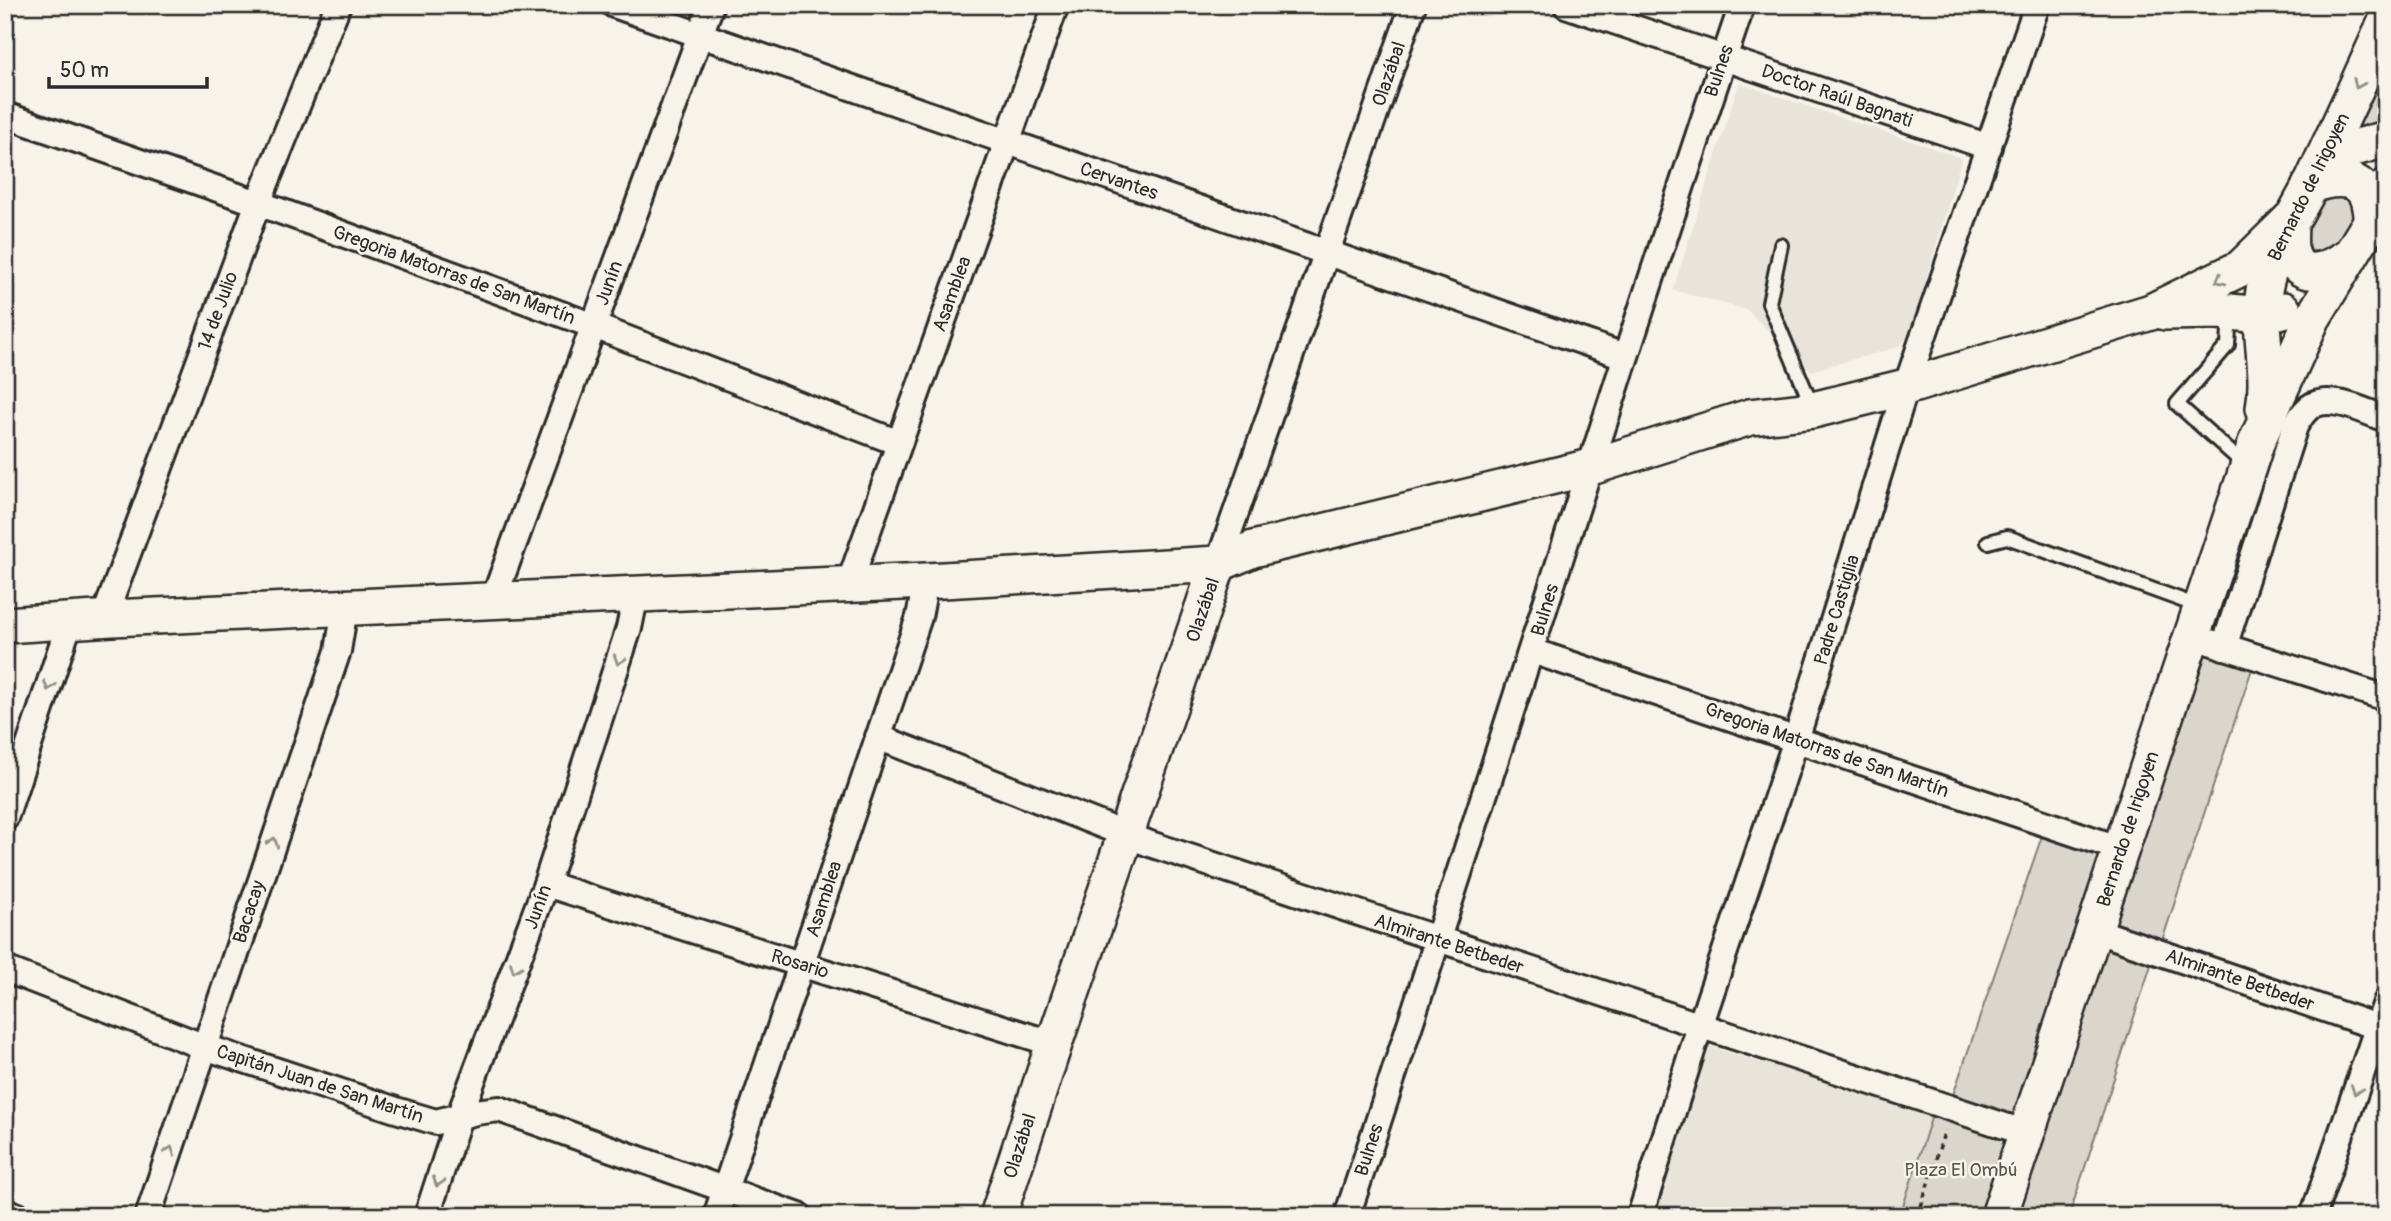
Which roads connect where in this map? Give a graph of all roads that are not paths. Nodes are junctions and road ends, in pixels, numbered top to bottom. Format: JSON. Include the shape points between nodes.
{"nodes":[{"id":1,"x":338,"y":5,"type":"edge"},
{"id":2,"x":614,"y":5,"type":"edge"},
{"id":3,"x":710,"y":5,"type":"edge"},
{"id":4,"x":1056,"y":5,"type":"edge"},
{"id":5,"x":1413,"y":5,"type":"edge"},
{"id":6,"x":1566,"y":5,"type":"edge"},
{"id":7,"x":1742,"y":5,"type":"edge"},
{"id":8,"x":2037,"y":5,"type":"edge"},
{"id":9,"x":2386,"y":22,"type":"edge"},
{"id":10,"x":700,"y":35,"type":"junction"},
{"id":11,"x":1724,"y":58,"type":"junction"},
{"id":12,"x":5,"y":115,"type":"edge"},
{"id":13,"x":2386,"y":139,"type":"edge"},
{"id":14,"x":1007,"y":141,"type":"junction"},
{"id":15,"x":1989,"y":147,"type":"junction"},
{"id":16,"x":2310,"y":186,"type":"junction"},
{"id":17,"x":2386,"y":187,"type":"edge"},
{"id":18,"x":258,"y":203,"type":"junction"},
{"id":19,"x":2379,"y":215,"type":"edge"},
{"id":20,"x":2290,"y":220,"type":"junction"},
{"id":21,"x":1781,"y":245,"type":"dead end"},
{"id":22,"x":1326,"y":253,"type":"junction"},
{"id":23,"x":2342,"y":268,"type":"junction"},
{"id":24,"x":2151,"y":312,"type":"junction"},
{"id":25,"x":2246,"y":314,"type":"junction"},
{"id":26,"x":594,"y":326,"type":"junction"},
{"id":27,"x":1624,"y":356,"type":"junction"},
{"id":28,"x":1906,"y":387,"type":"junction"},
{"id":29,"x":1814,"y":410,"type":"junction"},
{"id":30,"x":2386,"y":419,"type":"edge"},
{"id":31,"x":899,"y":443,"type":"junction"},
{"id":32,"x":2252,"y":456,"type":"junction"},
{"id":33,"x":1586,"y":480,"type":"junction"},
{"id":34,"x":1988,"y":542,"type":"dead end"},
{"id":35,"x":1218,"y":564,"type":"junction"},
{"id":36,"x":926,"y":581,"type":"junction"},
{"id":37,"x":849,"y":584,"type":"junction"},
{"id":38,"x":636,"y":594,"type":"junction"},
{"id":39,"x":493,"y":601,"type":"junction"},
{"id":40,"x":345,"y":608,"type":"junction"},
{"id":41,"x":87,"y":620,"type":"junction"},
{"id":42,"x":2197,"y":622,"type":"junction"},
{"id":43,"x":5,"y":625,"type":"edge"},
{"id":44,"x":2224,"y":647,"type":"junction"},
{"id":45,"x":1532,"y":651,"type":"junction"},
{"id":46,"x":2386,"y":698,"type":"edge"},
{"id":47,"x":878,"y":737,"type":"junction"},
{"id":48,"x":1796,"y":740,"type":"junction"},
{"id":49,"x":5,"y":818,"type":"edge"},
{"id":50,"x":1125,"y":834,"type":"junction"},
{"id":51,"x":2121,"y":849,"type":"junction"},
{"id":52,"x":546,"y":884,"type":"junction"},
{"id":53,"x":2094,"y":930,"type":"junction"},
{"id":54,"x":1439,"y":940,"type":"junction"},
{"id":55,"x":803,"y":965,"type":"junction"},
{"id":56,"x":5,"y":970,"type":"edge"},
{"id":57,"x":2386,"y":1002,"type":"edge"},
{"id":58,"x":1700,"y":1026,"type":"junction"},
{"id":59,"x":2382,"y":1029,"type":"edge"},
{"id":60,"x":1054,"y":1044,"type":"junction"},
{"id":61,"x":205,"y":1047,"type":"junction"},
{"id":62,"x":459,"y":1117,"type":"junction"},
{"id":63,"x":2026,"y":1133,"type":"junction"},
{"id":64,"x":725,"y":1190,"type":"junction"},
{"id":65,"x":5,"y":1211,"type":"edge"},
{"id":66,"x":18,"y":1216,"type":"edge"},
{"id":67,"x":148,"y":1216,"type":"edge"},
{"id":68,"x":427,"y":1216,"type":"edge"},
{"id":69,"x":716,"y":1216,"type":"edge"},
{"id":70,"x":799,"y":1216,"type":"edge"},
{"id":71,"x":998,"y":1216,"type":"edge"},
{"id":72,"x":1348,"y":1216,"type":"edge"},
{"id":73,"x":1640,"y":1216,"type":"edge"},
{"id":74,"x":1999,"y":1216,"type":"edge"},
{"id":75,"x":2313,"y":1216,"type":"edge"}],
"edges":[{"from":1,"to":18,"type":"street","name":"14 de Julio"},
{"from":2,"to":10,"type":"street","name":"Cervantes"},
{"from":3,"to":10,"type":"street","name":"Junín"},
{"from":4,"to":14,"type":"street","name":"Asamblea"},
{"from":5,"to":22,"type":"street","name":"Olazábal"},
{"from":6,"to":11,"type":"street","name":"Doctor Raúl Bagnati"},
{"from":7,"to":11,"type":"street","name":"Bulnes"},
{"from":8,"to":15,"type":"street","name":"Padre Castiglia"},
{"from":9,"to":16,"type":"main road","name":"Bernardo de Irigoyen","one_way":true},
{"from":10,"to":14,"type":"street","name":"Cervantes"},
{"from":10,"to":26,"type":"street","name":"Junín"},
{"from":11,"to":15,"type":"street","name":"Doctor Raúl Bagnati"},
{"from":11,"to":27,"type":"street","name":"Bulnes"},
{"from":12,"to":18,"type":"street","name":"Gregoria Matorras de San Martín"},
{"from":13,"to":16,"type":"main road","via":[[2351,149]]},
{"from":14,"to":22,"type":"street","name":"Cervantes"},
{"from":14,"to":31,"type":"street","name":"Asamblea"},
{"from":15,"to":28,"type":"street","name":"Padre Castiglia"},
{"from":16,"to":19,"type":"main road","via":[[2321,181],[2351,181],[2363,189]]},
{"from":16,"to":20,"type":"main road","name":"Bernardo de Irigoyen"},
{"from":17,"to":19,"type":"main road","name":"Bernardo de Irigoyen"},
{"from":18,"to":26,"type":"street","name":"Gregoria Matorras de San Martín"},
{"from":18,"to":41,"type":"street","name":"14 de Julio"},
{"from":19,"to":23,"type":"main road","name":"Bernardo de Irigoyen"},
{"from":20,"to":23,"type":"main road","via":[[2291,248],[2297,263],[2317,272]]},
{"from":20,"to":24,"type":"main road","one_way":true,"via":[[2241,268]]},
{"from":20,"to":25,"type":"main road","name":"Bernardo de Irigoyen","via":[[2264,292]]},
{"from":21,"to":29,"type":"lane","via":[[1769,303]]},
{"from":22,"to":27,"type":"street","name":"Cervantes"},
{"from":22,"to":35,"type":"street","name":"Olazábal"},
{"from":23,"to":25,"type":"main road","via":[[2314,297],[2291,309]]},
{"from":23,"to":32,"type":"main road","name":"Bernardo de Irigoyen","via":[[2312,319]]},
{"from":24,"to":25,"type":"main road"},
{"from":24,"to":28,"type":"main road"},
{"from":25,"to":32,"type":"main road","name":"Bernardo de Irigoyen","via":[[2267,380]]},
{"from":25,"to":32,"type":"lane","via":[[2228,345],[2177,404]]},
{"from":26,"to":31,"type":"street","name":"Gregoria Matorras de San Martín"},
{"from":26,"to":39,"type":"street","name":"Junín"},
{"from":27,"to":33,"type":"street","name":"Bulnes"},
{"from":28,"to":29,"type":"main road"},
{"from":28,"to":48,"type":"street","name":"Padre Castiglia"},
{"from":29,"to":33,"type":"main road","via":[[1750,417]]},
{"from":30,"to":44,"type":"street","via":[[2325,402],[2302,415]]},
{"from":31,"to":37,"type":"street","name":"Asamblea"},
{"from":32,"to":42,"type":"main road","name":"Bernardo de Irigoyen"},
{"from":33,"to":35,"type":"main road","via":[[1253,549]]},
{"from":33,"to":45,"type":"street","name":"Bulnes"},
{"from":34,"to":42,"type":"lane","via":[[2007,537]]},
{"from":35,"to":36,"type":"main road"},
{"from":35,"to":50,"type":"main road","name":"Olazábal"},
{"from":36,"to":37,"type":"main road"},
{"from":36,"to":47,"type":"street","name":"Asamblea","via":[[919,617]]},
{"from":37,"to":38,"type":"main road"},
{"from":38,"to":39,"type":"main road"},
{"from":38,"to":52,"type":"street","name":"Junín","one_way":true},
{"from":39,"to":40,"type":"main road"},
{"from":40,"to":41,"type":"main road"},
{"from":61,"to":40,"type":"street","name":"Bacacay","one_way":true,"via":[[338,650]]},
{"from":41,"to":43,"type":"main road"},
{"from":41,"to":49,"type":"street","name":"14 de Julio","one_way":true},
{"from":42,"to":44,"type":"street"},
{"from":42,"to":51,"type":"main road","name":"Bernardo de Irigoyen"},
{"from":44,"to":46,"type":"street"},
{"from":45,"to":48,"type":"street","name":"Gregoria Matorras de San Martín"},
{"from":45,"to":54,"type":"street","name":"Bulnes"},
{"from":47,"to":50,"type":"street","name":"Almirante Betbeder"},
{"from":47,"to":55,"type":"street","name":"Asamblea"},
{"from":48,"to":51,"type":"street","name":"Gregoria Matorras de San Martín"},
{"from":48,"to":58,"type":"street","name":"Padre Castiglia"},
{"from":50,"to":54,"type":"street","name":"Almirante Betbeder"},
{"from":50,"to":60,"type":"main road","name":"Olazábal"},
{"from":51,"to":53,"type":"main road","name":"Bernardo de Irigoyen"},
{"from":52,"to":55,"type":"street","name":"Rosario"},
{"from":52,"to":62,"type":"street","name":"Junín","one_way":true},
{"from":53,"to":59,"type":"street","name":"Almirante Betbeder"},
{"from":53,"to":63,"type":"main road","name":"Bernardo de Irigoyen"},
{"from":54,"to":58,"type":"street","name":"Almirante Betbeder"},
{"from":54,"to":72,"type":"street","name":"Bulnes"},
{"from":55,"to":60,"type":"street","name":"Rosario"},
{"from":55,"to":64,"type":"street","name":"Asamblea"},
{"from":56,"to":61,"type":"street","name":"Capitán Juan de San Martín"},
{"from":57,"to":59,"type":"street"},
{"from":58,"to":63,"type":"street","name":"Almirante Betbeder"},
{"from":58,"to":73,"type":"street","name":"Padre Castiglia"},
{"from":59,"to":75,"type":"street","one_way":true},
{"from":60,"to":71,"type":"main road","name":"Olazábal"},
{"from":61,"to":62,"type":"street","name":"Capitán Juan de San Martín","via":[[436,1122]]},
{"from":67,"to":61,"type":"street","name":"Bacacay","one_way":true},
{"from":62,"to":64,"type":"street","name":"Capitán Juan de San Martín","via":[[499,1110]]},
{"from":62,"to":68,"type":"street","name":"Junín","one_way":true},
{"from":63,"to":74,"type":"main road","name":"Bernardo de Irigoyen"},
{"from":64,"to":69,"type":"street","name":"Asamblea"},
{"from":64,"to":70,"type":"street","name":"Capitán Juan de San Martín"},
{"from":65,"to":66,"type":"street"}]}
